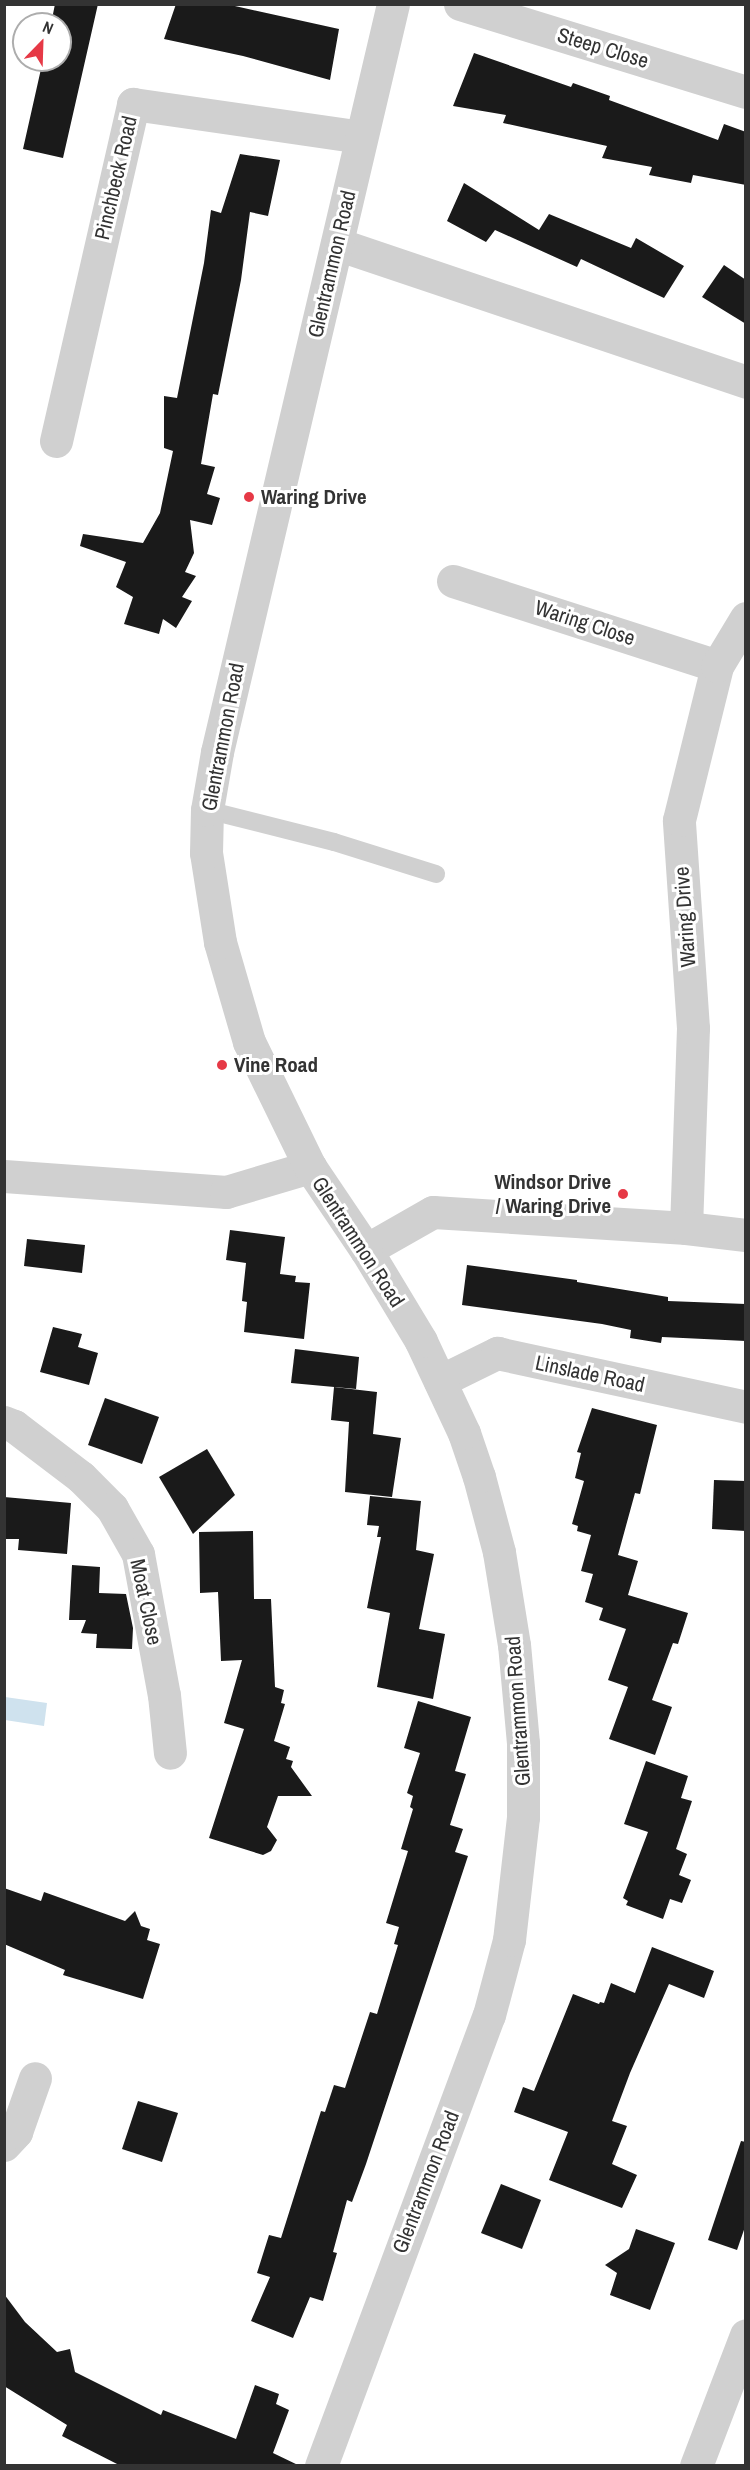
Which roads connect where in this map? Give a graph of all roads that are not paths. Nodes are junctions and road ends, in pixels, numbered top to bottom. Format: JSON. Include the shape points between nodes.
{"nodes":[{"id":1,"x":393,"y":4,"type":"edge"},
{"id":2,"x":460,"y":4,"type":"edge"},
{"id":3,"x":746,"y":92,"type":"edge"},
{"id":4,"x":361,"y":137,"type":"junction"},
{"id":5,"x":337,"y":244,"type":"junction"},
{"id":6,"x":746,"y":382,"type":"edge"},
{"id":7,"x":56,"y":441,"type":"dead end"},
{"id":8,"x":453,"y":581,"type":"dead end"},
{"id":9,"x":746,"y":618,"type":"edge"},
{"id":10,"x":717,"y":666,"type":"junction"},
{"id":11,"x":207,"y":810,"type":"junction"},
{"id":12,"x":436,"y":874,"type":"dead end"},
{"id":13,"x":310,"y":1167,"type":"junction"},
{"id":14,"x":4,"y":1176,"type":"edge"},
{"id":15,"x":686,"y":1228,"type":"junction"},
{"id":16,"x":746,"y":1235,"type":"edge"},
{"id":17,"x":366,"y":1250,"type":"junction"},
{"id":18,"x":440,"y":1381,"type":"junction"},
{"id":19,"x":746,"y":1407,"type":"edge"},
{"id":20,"x":4,"y":1422,"type":"edge"},
{"id":21,"x":170,"y":1753,"type":"dead end"},
{"id":22,"x":35,"y":2078,"type":"dead end"},
{"id":23,"x":4,"y":2145,"type":"edge"},
{"id":24,"x":746,"y":2335,"type":"edge"},
{"id":25,"x":321,"y":2466,"type":"edge"},
{"id":26,"x":696,"y":2466,"type":"edge"}],
"edges":[{"from":1,"to":4,"type":"street","name":"Glentrammon Road"},
{"from":2,"to":3,"type":"street","name":"Steep Close"},
{"from":4,"to":5,"type":"street","name":"Glentrammon Road"},
{"from":4,"to":7,"type":"street","name":"Pinchbeck Road","via":[[133,104]]},
{"from":5,"to":6,"type":"street"},
{"from":5,"to":11,"type":"street","name":"Glentrammon Road","via":[[228,705]]},
{"from":8,"to":10,"type":"street","name":"Waring Close"},
{"from":9,"to":10,"type":"street","name":"Waring Drive"},
{"from":10,"to":15,"type":"street","name":"Waring Drive","via":[[679,820],[693,1028]]},
{"from":11,"to":12,"type":"lane","via":[[334,842]]},
{"from":11,"to":13,"type":"street","name":"Glentrammon Road","via":[[210,884],[237,1008],[249,1042]]},
{"from":13,"to":14,"type":"street","via":[[226,1192]]},
{"from":13,"to":17,"type":"street","name":"Glentrammon Road"},
{"from":15,"to":16,"type":"street"},
{"from":15,"to":17,"type":"street","via":[[433,1212]]},
{"from":17,"to":18,"type":"street","name":"Glentrammon Road","via":[[421,1341]]},
{"from":18,"to":19,"type":"street","name":"Linslade Road","via":[[497,1353]]},
{"from":18,"to":25,"type":"street","name":"Glentrammon Road","via":[[464,1433],[488,1508],[508,1600],[524,1743],[519,1870],[509,1940],[489,2015]]},
{"from":20,"to":21,"type":"street","name":"Moat Close","via":[[81,1477],[112,1508],[138,1554],[164,1695]]},
{"from":22,"to":23,"type":"street","via":[[16,2132]]},
{"from":24,"to":26,"type":"street"}]}
